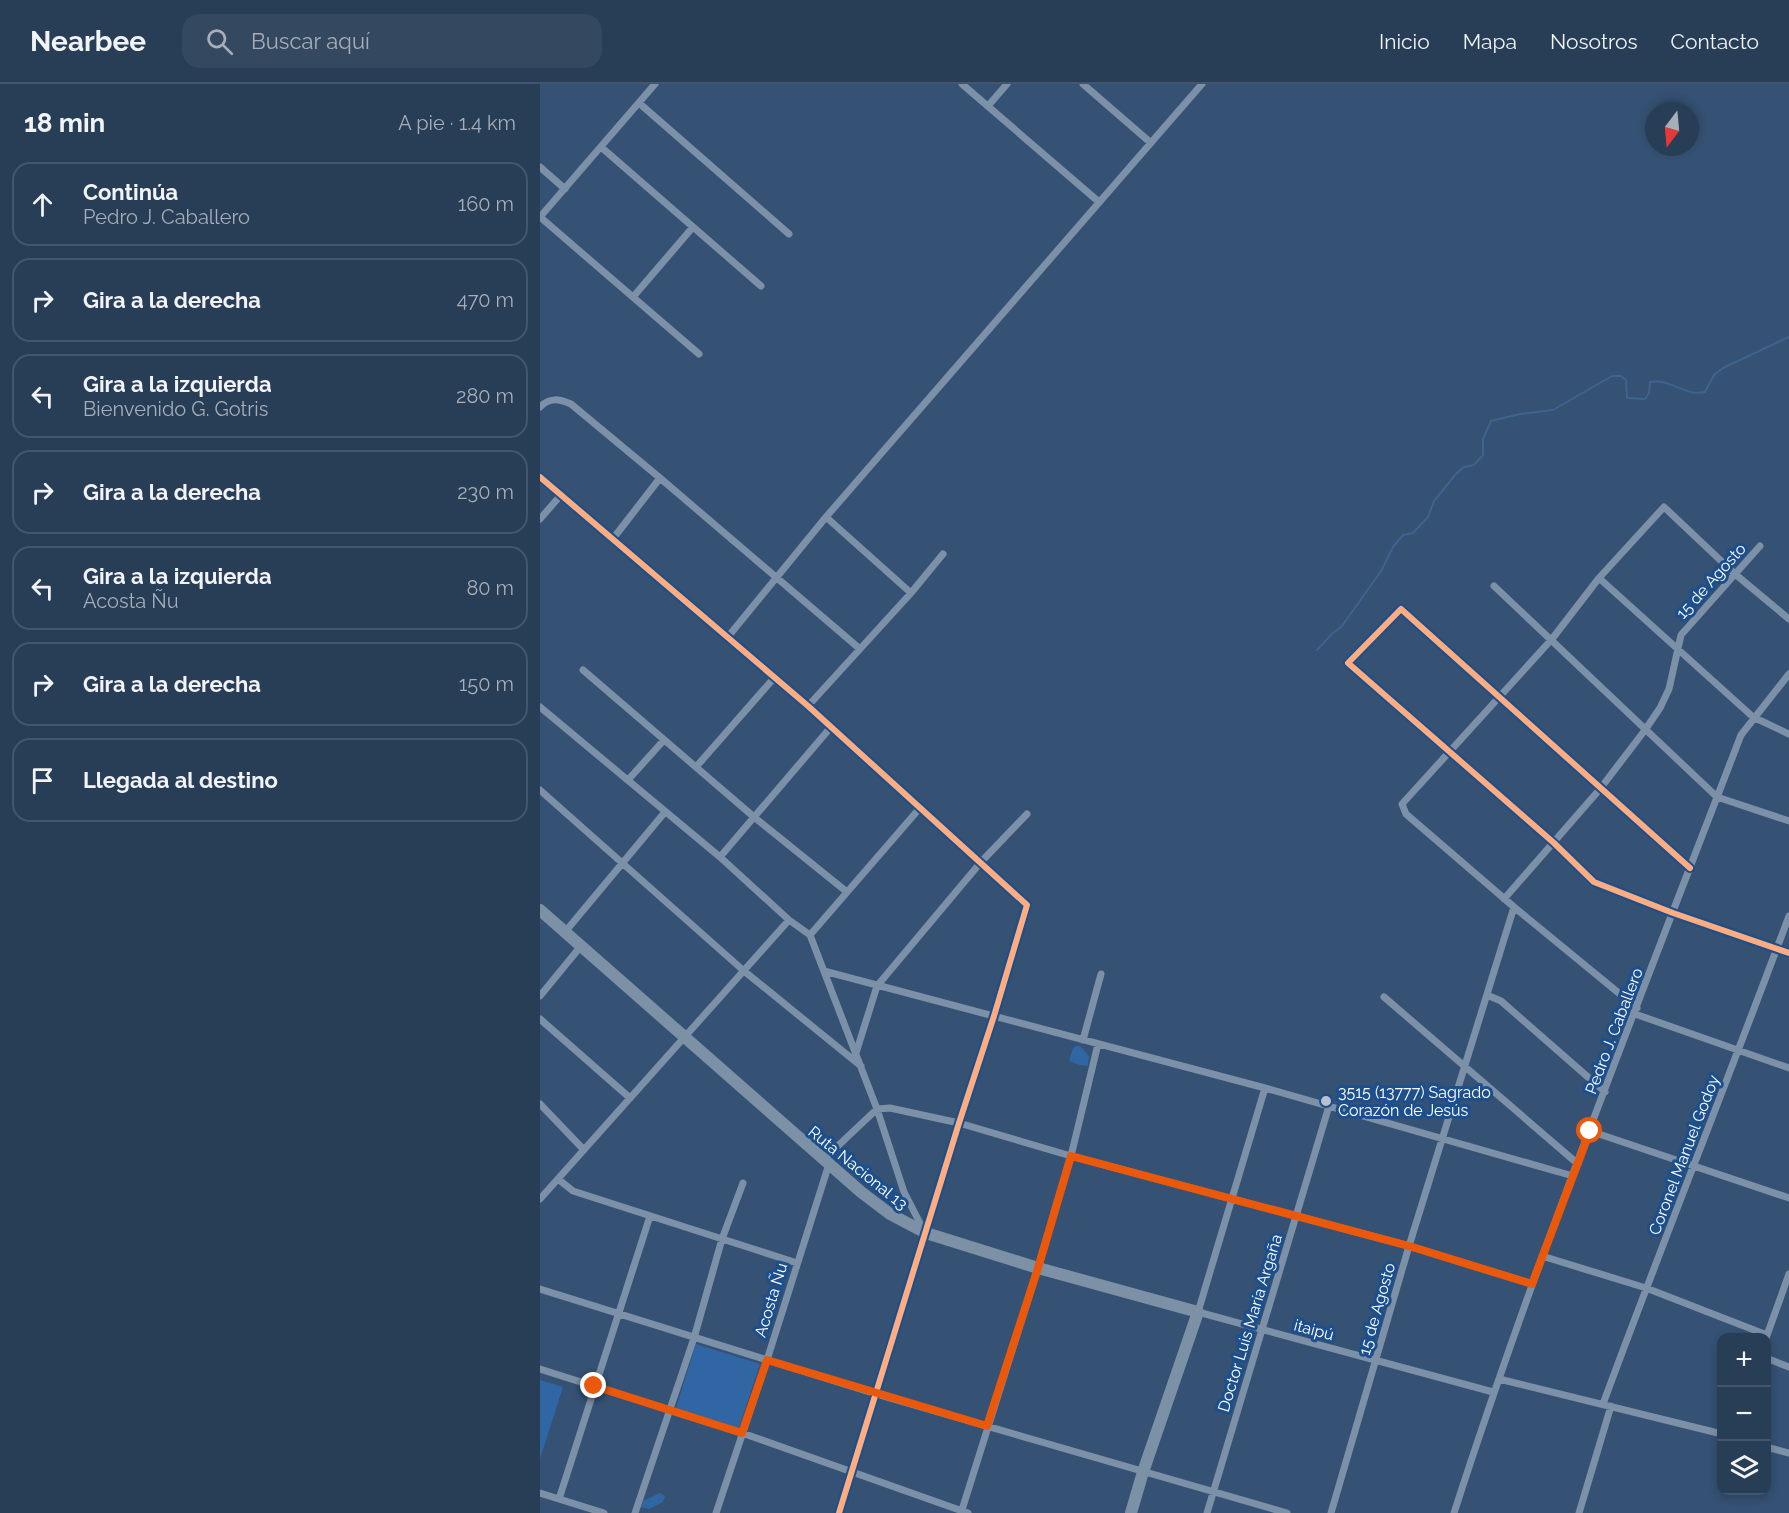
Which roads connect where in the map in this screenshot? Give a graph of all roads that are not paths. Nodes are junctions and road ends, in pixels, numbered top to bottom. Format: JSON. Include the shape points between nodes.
{"nodes":[{"id":1,"x":655,"y":84,"type":"edge"},
{"id":2,"x":962,"y":84,"type":"edge"},
{"id":3,"x":1007,"y":84,"type":"edge"},
{"id":4,"x":1085,"y":84,"type":"edge"},
{"id":5,"x":1202,"y":84,"type":"edge"},
{"id":6,"x":639,"y":103,"type":"junction"},
{"id":7,"x":988,"y":106,"type":"junction"},
{"id":8,"x":1151,"y":143,"type":"junction"},
{"id":9,"x":601,"y":147,"type":"junction"},
{"id":10,"x":540,"y":167,"type":"edge"},
{"id":11,"x":565,"y":189,"type":"junction"},
{"id":12,"x":1099,"y":202,"type":"junction"},
{"id":13,"x":540,"y":217,"type":"edge"},
{"id":14,"x":693,"y":227,"type":"junction"},
{"id":15,"x":789,"y":234,"type":"dead end"},
{"id":16,"x":761,"y":286,"type":"dead end"},
{"id":17,"x":633,"y":297,"type":"junction"},
{"id":18,"x":699,"y":354,"type":"dead end"},
{"id":19,"x":540,"y":407,"type":"edge"},
{"id":20,"x":540,"y":477,"type":"edge"},
{"id":21,"x":660,"y":478,"type":"junction"},
{"id":22,"x":560,"y":496,"type":"junction"},
{"id":23,"x":826,"y":517,"type":"junction"},
{"id":24,"x":540,"y":519,"type":"edge"},
{"id":25,"x":612,"y":540,"type":"junction"},
{"id":26,"x":1760,"y":546,"type":"dead end"},
{"id":27,"x":943,"y":554,"type":"dead end"},
{"id":28,"x":1735,"y":574,"type":"junction"},
{"id":29,"x":777,"y":578,"type":"junction"},
{"id":30,"x":1599,"y":578,"type":"junction"},
{"id":31,"x":1494,"y":586,"type":"dead end"},
{"id":32,"x":911,"y":592,"type":"junction"},
{"id":33,"x":1789,"y":619,"type":"edge"},
{"id":34,"x":727,"y":638,"type":"junction"},
{"id":35,"x":1552,"y":639,"type":"junction"},
{"id":36,"x":1676,"y":648,"type":"junction"},
{"id":37,"x":860,"y":649,"type":"junction"},
{"id":38,"x":583,"y":670,"type":"dead end"},
{"id":39,"x":1789,"y":674,"type":"edge"},
{"id":40,"x":774,"y":678,"type":"junction"},
{"id":41,"x":1498,"y":698,"type":"junction"},
{"id":42,"x":808,"y":706,"type":"junction"},
{"id":43,"x":540,"y":708,"type":"edge"},
{"id":44,"x":1753,"y":717,"type":"junction"},
{"id":45,"x":831,"y":728,"type":"junction"},
{"id":46,"x":1646,"y":730,"type":"junction"},
{"id":47,"x":1789,"y":734,"type":"edge"},
{"id":48,"x":664,"y":740,"type":"junction"},
{"id":49,"x":1450,"y":751,"type":"junction"},
{"id":50,"x":696,"y":767,"type":"junction"},
{"id":51,"x":628,"y":780,"type":"junction"},
{"id":52,"x":1600,"y":789,"type":"junction"},
{"id":53,"x":540,"y":790,"type":"edge"},
{"id":54,"x":1717,"y":797,"type":"junction"},
{"id":55,"x":919,"y":809,"type":"junction"},
{"id":56,"x":665,"y":812,"type":"junction"},
{"id":57,"x":1027,"y":814,"type":"dead end"},
{"id":58,"x":754,"y":817,"type":"junction"},
{"id":59,"x":1789,"y":821,"type":"edge"},
{"id":60,"x":1554,"y":843,"type":"junction"},
{"id":61,"x":720,"y":857,"type":"junction"},
{"id":62,"x":622,"y":862,"type":"junction"},
{"id":63,"x":981,"y":862,"type":"junction"},
{"id":64,"x":1690,"y":868,"type":"junction"},
{"id":65,"x":847,"y":892,"type":"junction"},
{"id":66,"x":1504,"y":898,"type":"junction"},
{"id":67,"x":1514,"y":907,"type":"junction"},
{"id":68,"x":540,"y":910,"type":"edge"},
{"id":69,"x":1673,"y":914,"type":"junction"},
{"id":70,"x":1789,"y":916,"type":"edge"},
{"id":71,"x":789,"y":920,"type":"junction"},
{"id":72,"x":565,"y":932,"type":"junction"},
{"id":73,"x":810,"y":935,"type":"junction"},
{"id":74,"x":581,"y":946,"type":"junction"},
{"id":75,"x":1777,"y":949,"type":"junction"},
{"id":76,"x":1789,"y":953,"type":"edge"},
{"id":77,"x":824,"y":970,"type":"junction"},
{"id":78,"x":744,"y":971,"type":"junction"},
{"id":79,"x":1101,"y":974,"type":"dead end"},
{"id":80,"x":877,"y":986,"type":"junction"},
{"id":81,"x":1487,"y":995,"type":"junction"},
{"id":82,"x":540,"y":996,"type":"edge"},
{"id":83,"x":1384,"y":997,"type":"dead end"},
{"id":84,"x":1636,"y":1011,"type":"junction"},
{"id":85,"x":994,"y":1016,"type":"junction"},
{"id":86,"x":540,"y":1019,"type":"edge"},
{"id":87,"x":684,"y":1037,"type":"junction"},
{"id":88,"x":1083,"y":1040,"type":"junction"},
{"id":89,"x":1098,"y":1044,"type":"junction"},
{"id":90,"x":1739,"y":1050,"type":"junction"},
{"id":91,"x":856,"y":1053,"type":"junction"},
{"id":92,"x":861,"y":1066,"type":"junction"},
{"id":93,"x":1465,"y":1067,"type":"junction"},
{"id":94,"x":1789,"y":1068,"type":"edge"},
{"id":95,"x":1265,"y":1088,"type":"junction"},
{"id":96,"x":1605,"y":1092,"type":"junction"},
{"id":97,"x":630,"y":1098,"type":"junction"},
{"id":98,"x":540,"y":1104,"type":"edge"},
{"id":99,"x":1329,"y":1106,"type":"junction"},
{"id":100,"x":877,"y":1109,"type":"junction"},
{"id":101,"x":959,"y":1123,"type":"junction"},
{"id":102,"x":1590,"y":1131,"type":"junction"},
{"id":103,"x":1443,"y":1139,"type":"junction"},
{"id":104,"x":584,"y":1150,"type":"junction"},
{"id":105,"x":1071,"y":1156,"type":"junction"},
{"id":106,"x":826,"y":1162,"type":"junction"},
{"id":107,"x":1578,"y":1164,"type":"junction"},
{"id":108,"x":1695,"y":1166,"type":"junction"},
{"id":109,"x":1573,"y":1176,"type":"junction"},
{"id":110,"x":558,"y":1179,"type":"junction"},
{"id":111,"x":743,"y":1183,"type":"dead end"},
{"id":112,"x":1231,"y":1198,"type":"junction"},
{"id":113,"x":1789,"y":1198,"type":"edge"},
{"id":114,"x":540,"y":1199,"type":"edge"},
{"id":115,"x":650,"y":1216,"type":"junction"},
{"id":116,"x":1297,"y":1216,"type":"junction"},
{"id":117,"x":925,"y":1232,"type":"junction"},
{"id":118,"x":722,"y":1239,"type":"junction"},
{"id":119,"x":1409,"y":1246,"type":"junction"},
{"id":120,"x":1542,"y":1256,"type":"junction"},
{"id":121,"x":797,"y":1263,"type":"junction"},
{"id":122,"x":1038,"y":1268,"type":"junction"},
{"id":123,"x":1789,"y":1274,"type":"edge"},
{"id":124,"x":1532,"y":1284,"type":"junction"},
{"id":125,"x":1787,"y":1284,"type":"edge"},
{"id":126,"x":1646,"y":1288,"type":"junction"},
{"id":127,"x":540,"y":1289,"type":"edge"},
{"id":128,"x":1198,"y":1312,"type":"junction"},
{"id":129,"x":618,"y":1314,"type":"junction"},
{"id":130,"x":1263,"y":1331,"type":"junction"},
{"id":131,"x":1758,"y":1333,"type":"edge"},
{"id":132,"x":1767,"y":1333,"type":"edge"},
{"id":133,"x":694,"y":1338,"type":"junction"},
{"id":134,"x":767,"y":1360,"type":"junction"},
{"id":135,"x":1771,"y":1360,"type":"edge"},
{"id":136,"x":1376,"y":1361,"type":"junction"},
{"id":137,"x":1789,"y":1367,"type":"edge"},
{"id":138,"x":540,"y":1369,"type":"edge"},
{"id":139,"x":1499,"y":1379,"type":"junction"},
{"id":140,"x":594,"y":1386,"type":"junction"},
{"id":141,"x":1493,"y":1392,"type":"junction"},
{"id":142,"x":876,"y":1394,"type":"junction"},
{"id":143,"x":1603,"y":1404,"type":"junction"},
{"id":144,"x":1611,"y":1406,"type":"junction"},
{"id":145,"x":670,"y":1411,"type":"junction"},
{"id":146,"x":987,"y":1426,"type":"junction"},
{"id":147,"x":742,"y":1433,"type":"junction"},
{"id":148,"x":1717,"y":1433,"type":"edge"},
{"id":149,"x":1771,"y":1448,"type":"edge"},
{"id":150,"x":1789,"y":1453,"type":"edge"},
{"id":151,"x":852,"y":1471,"type":"junction"},
{"id":152,"x":1143,"y":1472,"type":"junction"},
{"id":153,"x":1213,"y":1491,"type":"junction"},
{"id":154,"x":540,"y":1493,"type":"edge"},
{"id":155,"x":559,"y":1499,"type":"junction"},
{"id":156,"x":964,"y":1512,"type":"edge"},
{"id":157,"x":604,"y":1513,"type":"edge"},
{"id":158,"x":635,"y":1513,"type":"edge"},
{"id":159,"x":716,"y":1513,"type":"edge"},
{"id":160,"x":839,"y":1513,"type":"edge"},
{"id":161,"x":1131,"y":1513,"type":"edge"},
{"id":162,"x":1207,"y":1513,"type":"edge"},
{"id":163,"x":1287,"y":1513,"type":"edge"},
{"id":164,"x":1331,"y":1513,"type":"edge"},
{"id":165,"x":1454,"y":1513,"type":"edge"},
{"id":166,"x":1579,"y":1513,"type":"edge"}],
"edges":[{"from":1,"to":6,"type":"street"},
{"from":2,"to":7,"type":"street"},
{"from":3,"to":7,"type":"street"},
{"from":4,"to":8,"type":"street"},
{"from":5,"to":8,"type":"street"},
{"from":6,"to":9,"type":"street"},
{"from":6,"to":15,"type":"street"},
{"from":7,"to":12,"type":"street"},
{"from":8,"to":12,"type":"street"},
{"from":9,"to":11,"type":"street"},
{"from":9,"to":14,"type":"street"},
{"from":10,"to":11,"type":"street"},
{"from":11,"to":13,"type":"street"},
{"from":12,"to":23,"type":"street"},
{"from":13,"to":17,"type":"street"},
{"from":14,"to":16,"type":"street"},
{"from":14,"to":17,"type":"street"},
{"from":17,"to":18,"type":"street"},
{"from":19,"to":21,"type":"street","via":[[557,399],[571,404]]},
{"from":20,"to":22,"type":"street"},
{"from":21,"to":25,"type":"street"},
{"from":21,"to":29,"type":"street"},
{"from":22,"to":24,"type":"street"},
{"from":22,"to":25,"type":"street"},
{"from":23,"to":29,"type":"street"},
{"from":23,"to":32,"type":"street"},
{"from":25,"to":34,"type":"street"},
{"from":26,"to":28,"type":"street","name":"15 de Agosto"},
{"from":27,"to":32,"type":"street"},
{"from":28,"to":30,"type":"street","via":[[1664,507]]},
{"from":28,"to":33,"type":"street"},
{"from":28,"to":36,"type":"street","name":"15 de Agosto","via":[[1681,635]]},
{"from":29,"to":34,"type":"street"},
{"from":29,"to":37,"type":"street"},
{"from":30,"to":35,"type":"street"},
{"from":30,"to":36,"type":"street"},
{"from":31,"to":35,"type":"street"},
{"from":32,"to":37,"type":"street"},
{"from":34,"to":40,"type":"street"},
{"from":35,"to":41,"type":"street"},
{"from":35,"to":46,"type":"street"},
{"from":36,"to":44,"type":"street"},
{"from":36,"to":46,"type":"street","name":"15 de Agosto","via":[[1669,689]]},
{"from":37,"to":42,"type":"street"},
{"from":38,"to":48,"type":"street"},
{"from":39,"to":44,"type":"street","name":"Pedro J. Caballero"},
{"from":40,"to":42,"type":"street"},
{"from":40,"to":50,"type":"street"},
{"from":41,"to":49,"type":"street"},
{"from":41,"to":49,"type":"street","via":[[1401,609],[1348,663]]},
{"from":41,"to":52,"type":"street"},
{"from":42,"to":45,"type":"street"},
{"from":43,"to":51,"type":"street"},
{"from":44,"to":47,"type":"street"},
{"from":44,"to":54,"type":"street","name":"Pedro J. Caballero","via":[[1741,735]]},
{"from":45,"to":55,"type":"street"},
{"from":45,"to":58,"type":"street"},
{"from":46,"to":52,"type":"street","name":"15 de Agosto"},
{"from":46,"to":54,"type":"street"},
{"from":48,"to":50,"type":"street"},
{"from":48,"to":51,"type":"street"},
{"from":49,"to":60,"type":"street"},
{"from":49,"to":66,"type":"street","via":[[1402,804],[1406,814]]},
{"from":50,"to":58,"type":"street"},
{"from":51,"to":56,"type":"street"},
{"from":52,"to":60,"type":"street","name":"15 de Agosto"},
{"from":52,"to":64,"type":"street"},
{"from":53,"to":62,"type":"street"},
{"from":54,"to":59,"type":"street"},
{"from":54,"to":64,"type":"street","name":"Pedro J. Caballero"},
{"from":55,"to":63,"type":"street"},
{"from":55,"to":65,"type":"street"},
{"from":56,"to":61,"type":"street"},
{"from":56,"to":62,"type":"street"},
{"from":57,"to":63,"type":"street"},
{"from":58,"to":61,"type":"street"},
{"from":58,"to":65,"type":"street"},
{"from":60,"to":66,"type":"street","name":"15 de Agosto"},
{"from":60,"to":69,"type":"street","via":[[1594,882]]},
{"from":61,"to":71,"type":"street"},
{"from":62,"to":72,"type":"street"},
{"from":62,"to":78,"type":"street"},
{"from":63,"to":80,"type":"street"},
{"from":63,"to":85,"type":"street","via":[[1027,905]]},
{"from":64,"to":69,"type":"street","name":"Pedro J. Caballero"},
{"from":65,"to":73,"type":"street"},
{"from":66,"to":67,"type":"street"},
{"from":67,"to":81,"type":"street","name":"15 de Agosto"},
{"from":67,"to":84,"type":"street"},
{"from":68,"to":72,"type":"highway","name":"Ruta Nacional 13"},
{"from":69,"to":75,"type":"street"},
{"from":69,"to":84,"type":"street","name":"Pedro J. Caballero"},
{"from":70,"to":75,"type":"street","name":"Coronel Manuel Godoy"},
{"from":71,"to":73,"type":"street"},
{"from":71,"to":78,"type":"street"},
{"from":72,"to":74,"type":"highway","name":"Ruta Nacional 13"},
{"from":73,"to":77,"type":"street"},
{"from":74,"to":82,"type":"street"},
{"from":74,"to":87,"type":"highway","name":"Ruta Nacional 13"},
{"from":75,"to":76,"type":"street"},
{"from":75,"to":90,"type":"street","name":"Coronel Manuel Godoy"},
{"from":77,"to":80,"type":"street"},
{"from":77,"to":91,"type":"street"},
{"from":78,"to":87,"type":"street"},
{"from":78,"to":92,"type":"street"},
{"from":79,"to":88,"type":"street"},
{"from":80,"to":85,"type":"street"},
{"from":80,"to":91,"type":"street"},
{"from":81,"to":93,"type":"street","name":"15 de Agosto"},
{"from":81,"to":96,"type":"street","via":[[1501,1001]]},
{"from":83,"to":93,"type":"street"},
{"from":84,"to":90,"type":"street"},
{"from":84,"to":96,"type":"street","name":"Pedro J. Caballero"},
{"from":85,"to":88,"type":"street"},
{"from":85,"to":101,"type":"street"},
{"from":86,"to":97,"type":"street"},
{"from":87,"to":97,"type":"street"},
{"from":87,"to":106,"type":"highway","name":"Ruta Nacional 13"},
{"from":88,"to":89,"type":"street"},
{"from":89,"to":95,"type":"street"},
{"from":89,"to":105,"type":"street"},
{"from":90,"to":94,"type":"street"},
{"from":90,"to":108,"type":"street","name":"Coronel Manuel Godoy"},
{"from":91,"to":92,"type":"street"},
{"from":92,"to":100,"type":"street"},
{"from":93,"to":103,"type":"street","name":"15 de Agosto"},
{"from":93,"to":107,"type":"street"},
{"from":95,"to":99,"type":"street"},
{"from":95,"to":112,"type":"street"},
{"from":96,"to":102,"type":"street","name":"Pedro J. Caballero"},
{"from":97,"to":104,"type":"street"},
{"from":98,"to":104,"type":"street"},
{"from":99,"to":103,"type":"street"},
{"from":99,"to":116,"type":"street","name":"Doctor Luis María Argaña"},
{"from":100,"to":101,"type":"street","via":[[890,1108]]},
{"from":100,"to":106,"type":"street","name":"Acosta Ñu"},
{"from":100,"to":117,"type":"street","via":[[904,1192]]},
{"from":101,"to":105,"type":"street"},
{"from":101,"to":117,"type":"street"},
{"from":102,"to":107,"type":"street","name":"Pedro J. Caballero"},
{"from":102,"to":108,"type":"street"},
{"from":103,"to":109,"type":"street"},
{"from":103,"to":119,"type":"street","name":"15 de Agosto"},
{"from":104,"to":110,"type":"street"},
{"from":105,"to":112,"type":"street"},
{"from":105,"to":122,"type":"street"},
{"from":106,"to":117,"type":"highway","name":"Ruta Nacional 13","via":[[890,1214]]},
{"from":106,"to":121,"type":"street","name":"Acosta Ñu"},
{"from":107,"to":109,"type":"street","name":"Pedro J. Caballero"},
{"from":108,"to":113,"type":"street"},
{"from":108,"to":126,"type":"street","name":"Coronel Manuel Godoy"},
{"from":109,"to":120,"type":"street","name":"Pedro J. Caballero"},
{"from":110,"to":114,"type":"street"},
{"from":110,"to":115,"type":"street","via":[[573,1191]]},
{"from":111,"to":118,"type":"street"},
{"from":112,"to":116,"type":"street"},
{"from":112,"to":128,"type":"street"},
{"from":115,"to":118,"type":"street"},
{"from":115,"to":129,"type":"street"},
{"from":116,"to":119,"type":"street"},
{"from":116,"to":130,"type":"street","name":"Doctor Luis María Argaña"},
{"from":117,"to":122,"type":"highway","name":"Ruta Nacional 13"},
{"from":117,"to":142,"type":"street"},
{"from":118,"to":121,"type":"street"},
{"from":118,"to":133,"type":"street"},
{"from":119,"to":124,"type":"street"},
{"from":119,"to":136,"type":"street","name":"15 de Agosto"},
{"from":120,"to":124,"type":"street","name":"Pedro J. Caballero"},
{"from":120,"to":126,"type":"street"},
{"from":121,"to":134,"type":"street","name":"Acosta Ñu"},
{"from":122,"to":128,"type":"highway","name":"Ruta Nacional 13"},
{"from":122,"to":146,"type":"street"},
{"from":123,"to":125,"type":"street"},
{"from":124,"to":139,"type":"street","name":"Pedro J. Caballero"},
{"from":125,"to":132,"type":"street"},
{"from":126,"to":131,"type":"street"},
{"from":126,"to":143,"type":"street","name":"Coronel Manuel Godoy"},
{"from":127,"to":129,"type":"street"},
{"from":128,"to":130,"type":"street","name":"itaipú"},
{"from":128,"to":152,"type":"highway"},
{"from":129,"to":133,"type":"street"},
{"from":129,"to":140,"type":"street"},
{"from":130,"to":136,"type":"street","name":"itaipú"},
{"from":130,"to":153,"type":"street","name":"Doctor Luis María Argaña"},
{"from":133,"to":134,"type":"street"},
{"from":133,"to":145,"type":"street"},
{"from":134,"to":142,"type":"street"},
{"from":134,"to":147,"type":"street","name":"Acosta Ñu"},
{"from":135,"to":137,"type":"street"},
{"from":136,"to":141,"type":"street","name":"itaipú"},
{"from":136,"to":164,"type":"street","name":"15 de Agosto"},
{"from":138,"to":140,"type":"street"},
{"from":139,"to":141,"type":"street","name":"Pedro J. Caballero"},
{"from":139,"to":143,"type":"street"},
{"from":140,"to":145,"type":"street"},
{"from":140,"to":155,"type":"street"},
{"from":141,"to":165,"type":"street","name":"Pedro J. Caballero"},
{"from":142,"to":146,"type":"street"},
{"from":142,"to":151,"type":"street"},
{"from":143,"to":144,"type":"street"},
{"from":144,"to":148,"type":"street"},
{"from":144,"to":166,"type":"street"},
{"from":145,"to":147,"type":"street"},
{"from":145,"to":158,"type":"street"},
{"from":146,"to":152,"type":"street"},
{"from":146,"to":156,"type":"street"},
{"from":147,"to":151,"type":"street"},
{"from":147,"to":159,"type":"street","name":"Acosta Ñu"},
{"from":149,"to":150,"type":"street"},
{"from":151,"to":156,"type":"street"},
{"from":151,"to":160,"type":"street"},
{"from":152,"to":153,"type":"street"},
{"from":152,"to":161,"type":"highway"},
{"from":153,"to":162,"type":"street","name":"Doctor Luis María Argaña"},
{"from":153,"to":163,"type":"street"},
{"from":154,"to":155,"type":"street"},
{"from":155,"to":157,"type":"street"}]}
